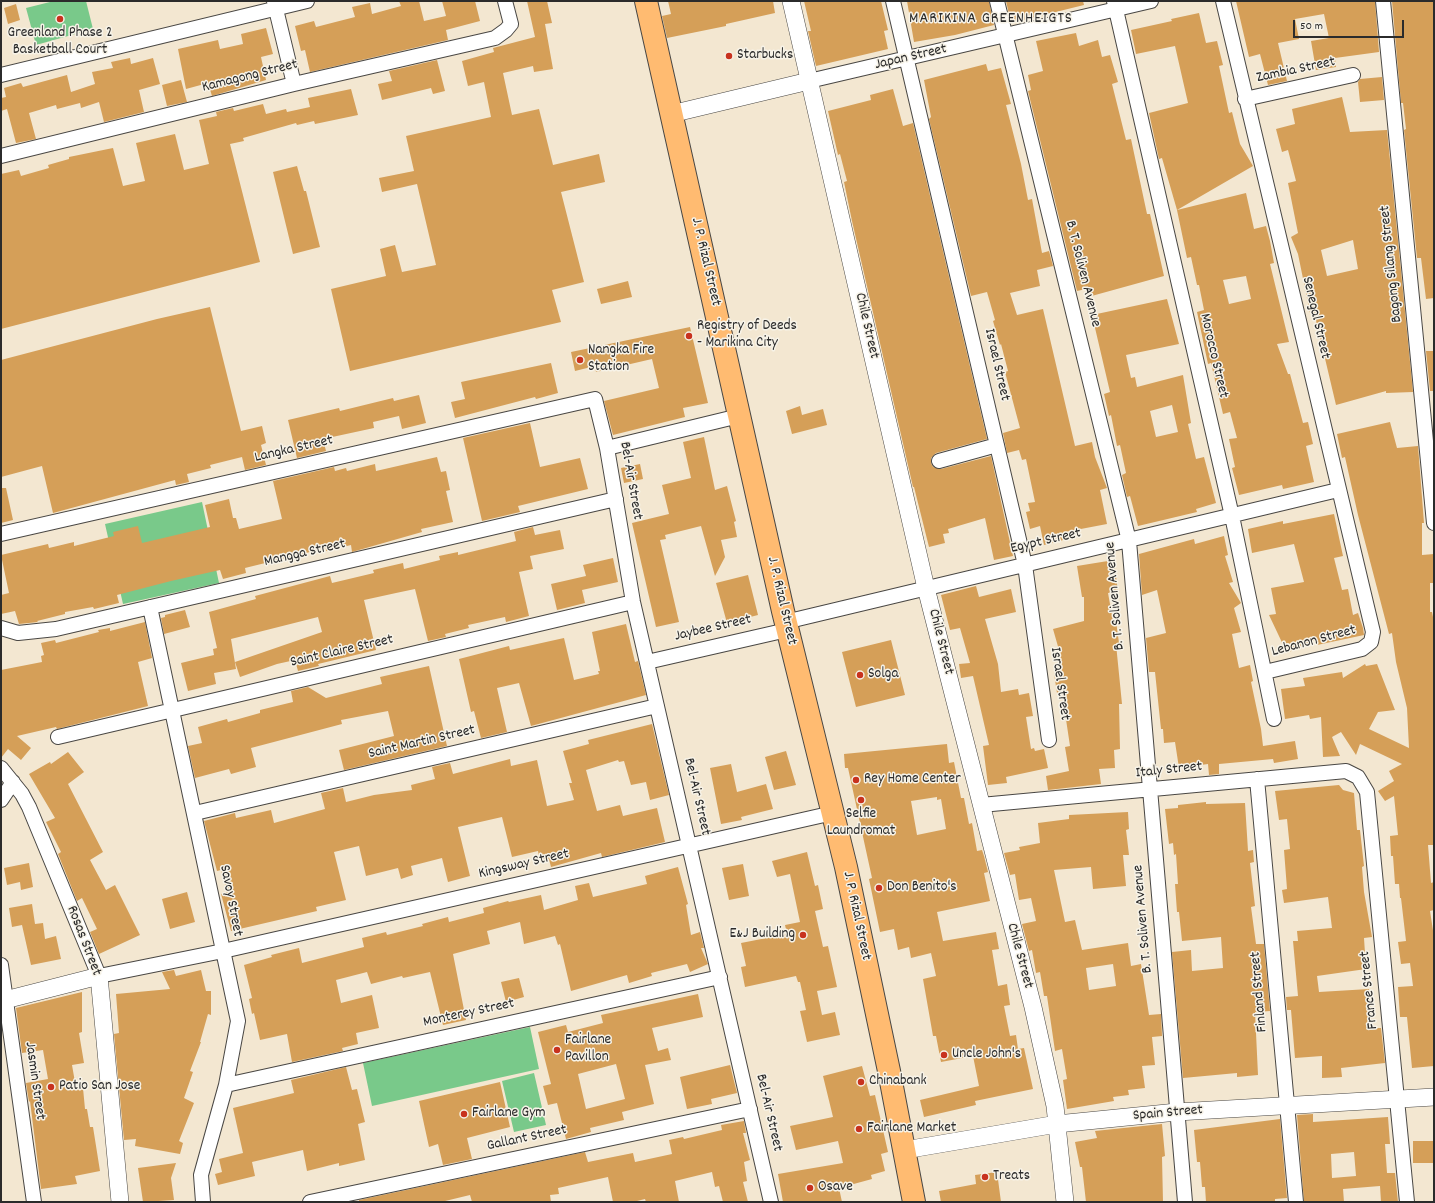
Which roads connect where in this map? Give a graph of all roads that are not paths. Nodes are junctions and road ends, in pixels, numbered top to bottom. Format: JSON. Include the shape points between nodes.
{"nodes":[{"id":1,"x":307,"y":1,"type":"edge"},
{"id":2,"x":505,"y":1,"type":"edge"},
{"id":3,"x":646,"y":1,"type":"edge"},
{"id":4,"x":791,"y":1,"type":"edge"},
{"id":5,"x":893,"y":1,"type":"edge"},
{"id":6,"x":997,"y":1,"type":"edge"},
{"id":7,"x":1151,"y":1,"type":"edge"},
{"id":8,"x":1223,"y":1,"type":"edge"},
{"id":9,"x":1383,"y":1,"type":"edge"},
{"id":10,"x":274,"y":5,"type":"edge"},
{"id":11,"x":1115,"y":5,"type":"edge"},
{"id":12,"x":1005,"y":36,"type":"junction"},
{"id":13,"x":906,"y":59,"type":"junction"},
{"id":14,"x":1,"y":76,"type":"edge"},
{"id":15,"x":1353,"y":76,"type":"dead end"},
{"id":16,"x":809,"y":81,"type":"junction"},
{"id":17,"x":294,"y":84,"type":"junction"},
{"id":18,"x":1245,"y":99,"type":"junction"},
{"id":19,"x":671,"y":114,"type":"junction"},
{"id":20,"x":1,"y":156,"type":"edge"},
{"id":21,"x":595,"y":399,"type":"joint"},
{"id":22,"x":739,"y":416,"type":"junction"},
{"id":23,"x":997,"y":445,"type":"junction"},
{"id":24,"x":607,"y":448,"type":"junction"},
{"id":25,"x":939,"y":461,"type":"dead end"},
{"id":26,"x":1338,"y":490,"type":"junction"},
{"id":27,"x":616,"y":500,"type":"junction"},
{"id":28,"x":1232,"y":516,"type":"junction"},
{"id":29,"x":1434,"y":523,"type":"edge"},
{"id":30,"x":1,"y":534,"type":"edge"},
{"id":31,"x":1130,"y":540,"type":"junction"},
{"id":32,"x":1026,"y":565,"type":"junction"},
{"id":33,"x":926,"y":588,"type":"junction"},
{"id":34,"x":633,"y":602,"type":"junction"},
{"id":35,"x":150,"y":607,"type":"junction"},
{"id":36,"x":786,"y":626,"type":"junction"},
{"id":37,"x":1,"y":628,"type":"edge"},
{"id":38,"x":1371,"y":642,"type":"joint"},
{"id":39,"x":647,"y":662,"type":"junction"},
{"id":40,"x":1265,"y":672,"type":"junction"},
{"id":41,"x":657,"y":706,"type":"junction"},
{"id":42,"x":172,"y":710,"type":"junction"},
{"id":43,"x":1274,"y":720,"type":"dead end"},
{"id":44,"x":58,"y":737,"type":"dead end"},
{"id":45,"x":1049,"y":740,"type":"dead end"},
{"id":46,"x":1,"y":768,"type":"edge"},
{"id":47,"x":1358,"y":777,"type":"joint"},
{"id":48,"x":1257,"y":779,"type":"junction"},
{"id":49,"x":14,"y":782,"type":"junction"},
{"id":50,"x":1150,"y":790,"type":"junction"},
{"id":51,"x":1,"y":800,"type":"edge"},
{"id":52,"x":981,"y":804,"type":"junction"},
{"id":53,"x":195,"y":813,"type":"junction"},
{"id":54,"x":833,"y":813,"type":"junction"},
{"id":55,"x":689,"y":846,"type":"junction"},
{"id":56,"x":223,"y":950,"type":"junction"},
{"id":57,"x":1,"y":965,"type":"edge"},
{"id":58,"x":98,"y":976,"type":"junction"},
{"id":59,"x":720,"y":977,"type":"junction"},
{"id":60,"x":3,"y":1001,"type":"edge"},
{"id":61,"x":226,"y":1085,"type":"junction"},
{"id":62,"x":1434,"y":1097,"type":"edge"},
{"id":63,"x":1398,"y":1099,"type":"junction"},
{"id":64,"x":1287,"y":1107,"type":"junction"},
{"id":65,"x":750,"y":1109,"type":"junction"},
{"id":66,"x":1177,"y":1112,"type":"junction"},
{"id":67,"x":1057,"y":1124,"type":"junction"},
{"id":68,"x":905,"y":1150,"type":"junction"},
{"id":69,"x":34,"y":1202,"type":"edge"},
{"id":70,"x":120,"y":1202,"type":"edge"},
{"id":71,"x":203,"y":1202,"type":"edge"},
{"id":72,"x":310,"y":1202,"type":"edge"},
{"id":73,"x":772,"y":1202,"type":"edge"},
{"id":74,"x":914,"y":1202,"type":"edge"},
{"id":75,"x":1065,"y":1202,"type":"edge"},
{"id":76,"x":1185,"y":1202,"type":"edge"},
{"id":77,"x":1296,"y":1202,"type":"edge"},
{"id":78,"x":1407,"y":1202,"type":"edge"}],
"edges":[{"from":1,"to":10,"type":"street"},
{"from":2,"to":17,"type":"street","name":"Kamagong Street","via":[[511,20],[506,30],[495,38]]},
{"from":3,"to":19,"type":"main road","name":"J. P. Rizal Street"},
{"from":4,"to":16,"type":"street","name":"Chile Street"},
{"from":5,"to":13,"type":"street","name":"Israel Street"},
{"from":6,"to":12,"type":"street","name":"B. T. Soliven Avenue"},
{"from":7,"to":11,"type":"street","name":"Japan Street"},
{"from":8,"to":18,"type":"street","name":"Senegal Street"},
{"from":9,"to":29,"type":"street","name":"Bagong Silang Street"},
{"from":10,"to":14,"type":"street"},
{"from":10,"to":17,"type":"street"},
{"from":11,"to":12,"type":"street","name":"Japan Street"},
{"from":11,"to":28,"type":"street","name":"Morocco Street"},
{"from":12,"to":13,"type":"street","name":"Japan Street"},
{"from":12,"to":31,"type":"street","name":"B. T. Soliven Avenue"},
{"from":13,"to":16,"type":"street","name":"Japan Street"},
{"from":13,"to":23,"type":"street","name":"Israel Street"},
{"from":15,"to":18,"type":"street","name":"Zambia Street"},
{"from":16,"to":19,"type":"street","name":"Japan Street"},
{"from":16,"to":33,"type":"street","name":"Chile Street"},
{"from":17,"to":20,"type":"street","name":"Kamagong Street"},
{"from":18,"to":26,"type":"street","name":"Senegal Street"},
{"from":19,"to":22,"type":"main road","name":"J. P. Rizal Street"},
{"from":21,"to":24,"type":"street","name":"Bel-Air Street"},
{"from":21,"to":30,"type":"street","name":"Langka Street"},
{"from":22,"to":24,"type":"street"},
{"from":22,"to":36,"type":"main road","name":"J. P. Rizal Street"},
{"from":23,"to":25,"type":"street"},
{"from":23,"to":32,"type":"street","name":"Israel Street"},
{"from":24,"to":27,"type":"street","name":"Bel-Air Street"},
{"from":26,"to":28,"type":"street","name":"Egypt Street"},
{"from":26,"to":38,"type":"street","name":"Senegal Street","via":[[1373,632]]},
{"from":27,"to":34,"type":"street","name":"Bel-Air Street"},
{"from":27,"to":35,"type":"street","name":"Mangga Street"},
{"from":28,"to":31,"type":"street","name":"Egypt Street"},
{"from":28,"to":40,"type":"street","name":"Morocco Street"},
{"from":31,"to":32,"type":"street","name":"Egypt Street"},
{"from":31,"to":50,"type":"street","name":"B. T. Soliven Avenue"},
{"from":32,"to":33,"type":"street","name":"Egypt Street"},
{"from":32,"to":45,"type":"street","name":"Israel Street"},
{"from":33,"to":36,"type":"street","name":"Egypt Street"},
{"from":33,"to":52,"type":"street","name":"Chile Street"},
{"from":34,"to":39,"type":"street","name":"Bel-Air Street"},
{"from":34,"to":42,"type":"street","name":"Saint Claire Street"},
{"from":35,"to":37,"type":"street","name":"Mangga Street","via":[[56,629],[18,633]]},
{"from":35,"to":42,"type":"street","name":"Savoy Street"},
{"from":36,"to":39,"type":"street","name":"Jaybee Street"},
{"from":36,"to":54,"type":"main road","name":"J. P. Rizal Street"},
{"from":38,"to":40,"type":"street","name":"Lebanon Street","via":[[1362,649]]},
{"from":39,"to":41,"type":"street","name":"Bel-Air Street"},
{"from":40,"to":43,"type":"street","name":"Morocco Street"},
{"from":41,"to":53,"type":"street","name":"Saint Martin Street"},
{"from":41,"to":55,"type":"street","name":"Bel-Air Street"},
{"from":42,"to":44,"type":"street","name":"Saint Claire Street"},
{"from":42,"to":53,"type":"street","name":"Savoy Street"},
{"from":46,"to":49,"type":"street","name":"Rosas Street"},
{"from":47,"to":48,"type":"street","name":"Italy Street","via":[[1346,771]]},
{"from":47,"to":63,"type":"street","name":"France Street","via":[[1367,792]]},
{"from":48,"to":50,"type":"street","name":"Italy Street"},
{"from":48,"to":64,"type":"street","name":"Finland Street"},
{"from":49,"to":51,"type":"street"},
{"from":49,"to":58,"type":"street","name":"Rosas Street","via":[[29,807]]},
{"from":50,"to":52,"type":"street","name":"Italy Street"},
{"from":50,"to":66,"type":"street","name":"B. T. Soliven Avenue"},
{"from":52,"to":67,"type":"street","name":"Chile Street","via":[[1033,1007]]},
{"from":53,"to":56,"type":"street","name":"Savoy Street"},
{"from":54,"to":55,"type":"street","name":"Kingsway Street"},
{"from":54,"to":68,"type":"main road","name":"J. P. Rizal Street"},
{"from":55,"to":56,"type":"street","name":"Kingsway Street"},
{"from":55,"to":59,"type":"street","name":"Bel-Air Street"},
{"from":56,"to":58,"type":"street","name":"Kingsway Street"},
{"from":56,"to":61,"type":"street","name":"Savoy Street","via":[[238,1021]]},
{"from":57,"to":60,"type":"street","name":"Jasmin Street"},
{"from":58,"to":60,"type":"street"},
{"from":58,"to":70,"type":"street","name":"Rosas Street"},
{"from":59,"to":61,"type":"street","name":"Monterey Street"},
{"from":59,"to":65,"type":"street","name":"Bel-Air Street"},
{"from":60,"to":69,"type":"street","name":"Jasmin Street"},
{"from":61,"to":71,"type":"street","name":"Savoy Street","via":[[201,1175]]},
{"from":62,"to":63,"type":"street","name":"Spain Street"},
{"from":63,"to":64,"type":"street","name":"Spain Street"},
{"from":63,"to":78,"type":"street","name":"France Street"},
{"from":64,"to":66,"type":"street","name":"Spain Street"},
{"from":64,"to":77,"type":"street","name":"Finland Street"},
{"from":65,"to":72,"type":"street","name":"Gallant Street"},
{"from":65,"to":73,"type":"street","name":"Bel-Air Street"},
{"from":66,"to":67,"type":"street","name":"Spain Street"},
{"from":66,"to":76,"type":"street","name":"B. T. Soliven Avenue"},
{"from":67,"to":68,"type":"street","name":"Spain Street"},
{"from":67,"to":75,"type":"street","name":"Chile Street"},
{"from":68,"to":74,"type":"main road","name":"J. P. Rizal Street"}]}
